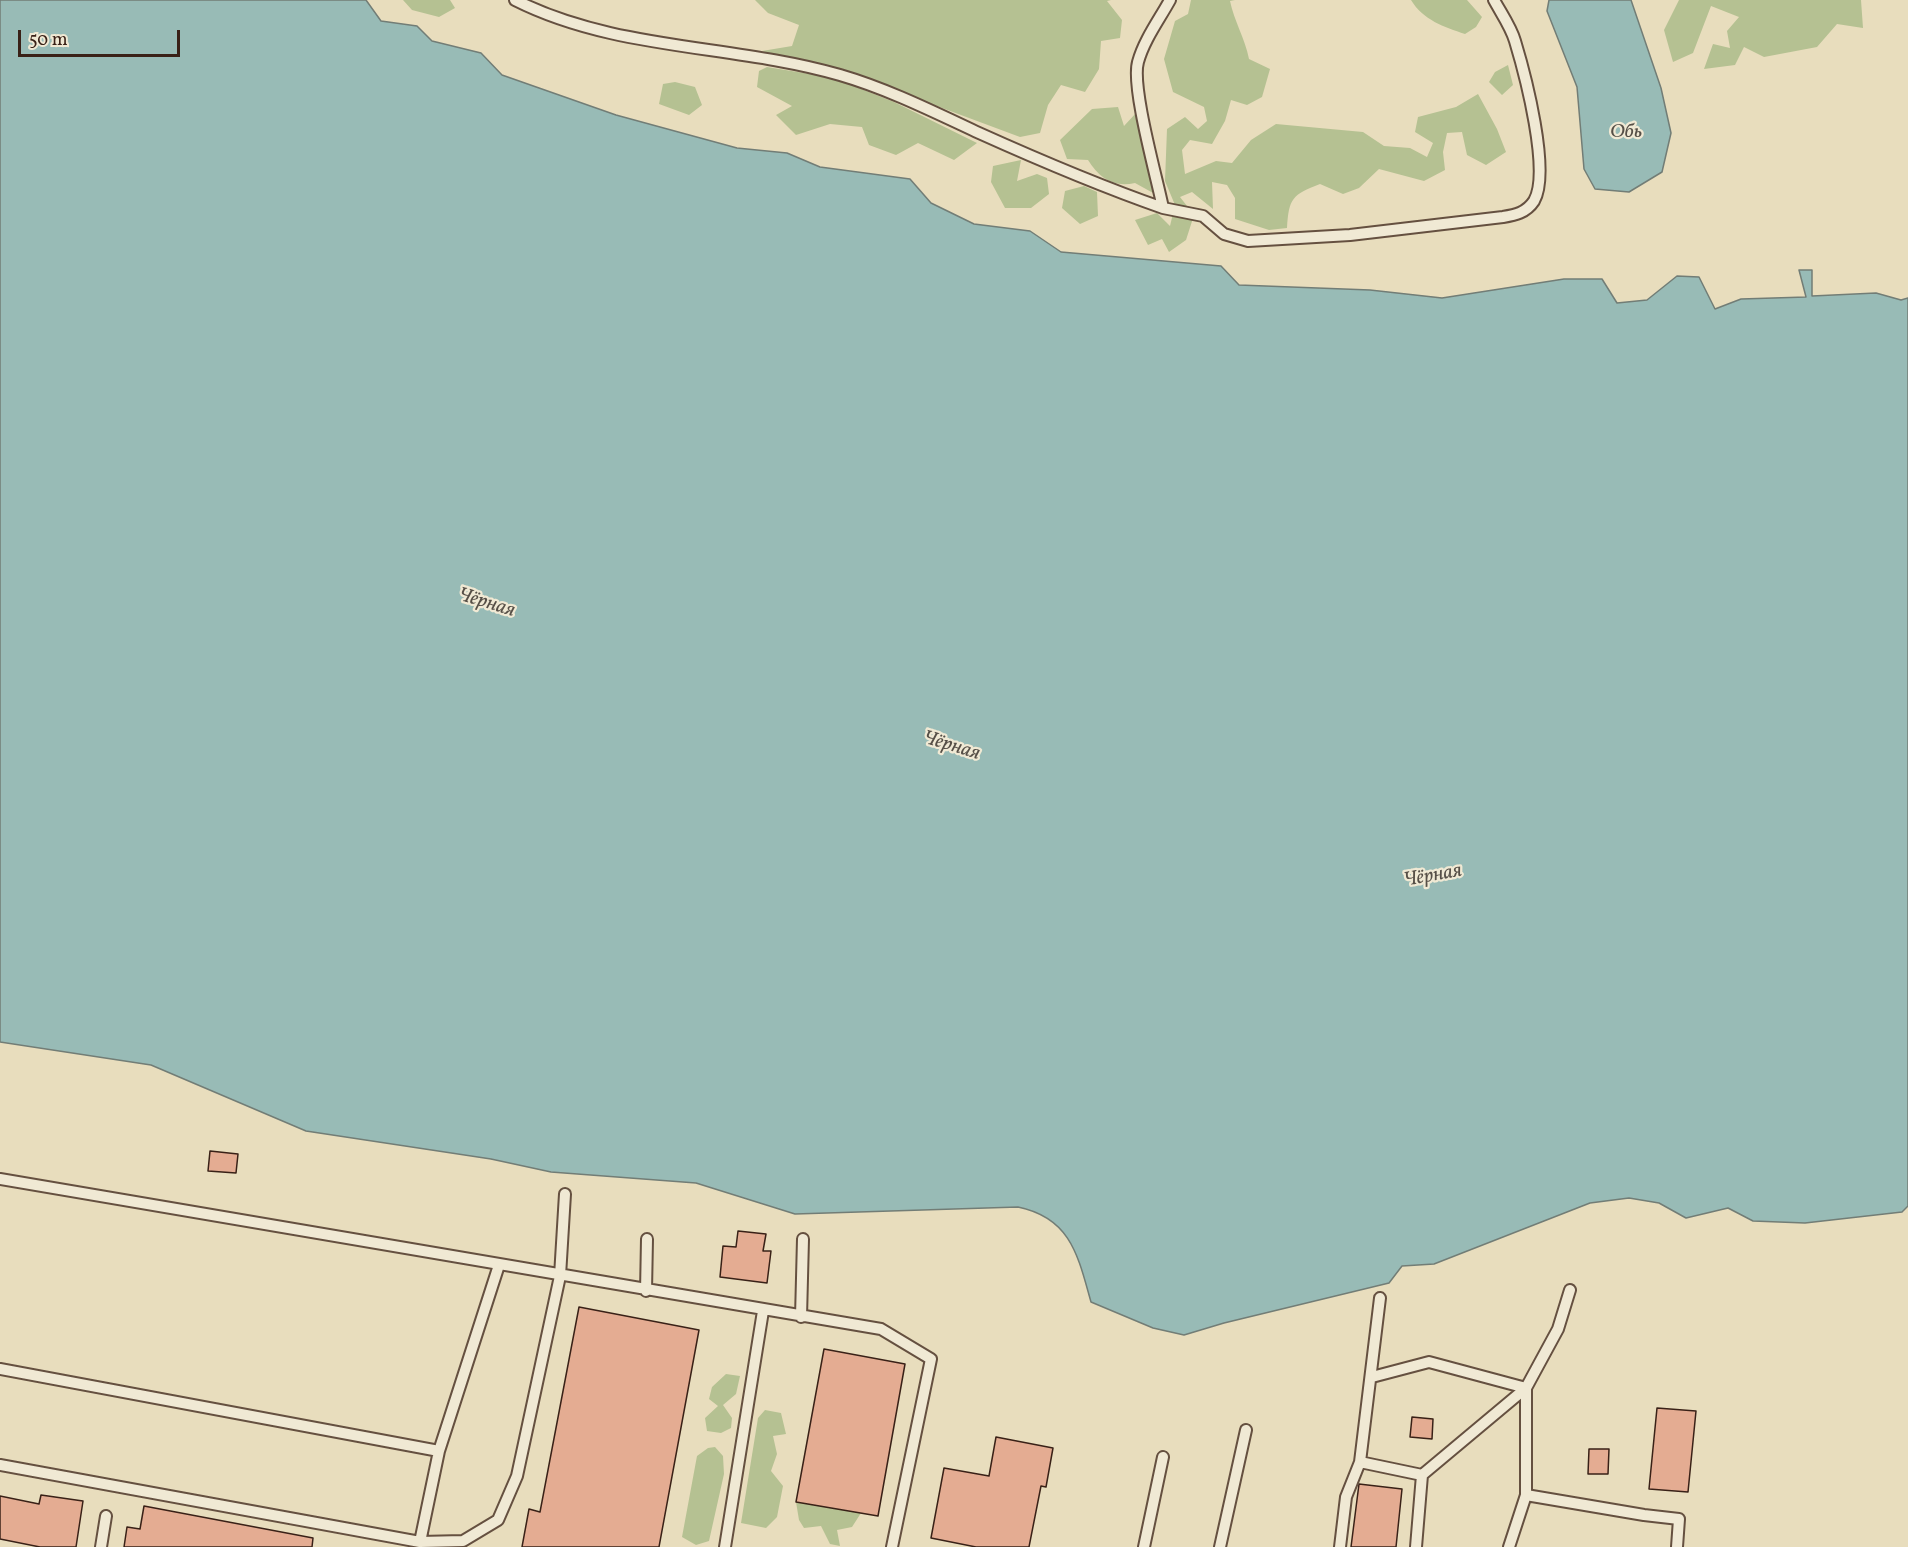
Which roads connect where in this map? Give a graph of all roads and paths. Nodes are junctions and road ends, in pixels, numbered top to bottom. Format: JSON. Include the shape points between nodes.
{"nodes":[{"id":1,"x":515,"y":0,"type":"edge"},
{"id":2,"x":1170,"y":0,"type":"edge"},
{"id":3,"x":1494,"y":0,"type":"edge"},
{"id":4,"x":1163,"y":208,"type":"junction"},
{"id":5,"x":0,"y":1179,"type":"edge"},
{"id":6,"x":565,"y":1194,"type":"dead end"},
{"id":7,"x":647,"y":1239,"type":"dead end"},
{"id":8,"x":803,"y":1239,"type":"dead end"},
{"id":9,"x":499,"y":1265,"type":"junction"},
{"id":10,"x":560,"y":1276,"type":"junction"},
{"id":11,"x":1570,"y":1290,"type":"dead end"},
{"id":12,"x":646,"y":1291,"type":"junction"},
{"id":13,"x":1380,"y":1298,"type":"dead end"},
{"id":14,"x":763,"y":1311,"type":"junction"},
{"id":15,"x":801,"y":1317,"type":"junction"},
{"id":16,"x":0,"y":1370,"type":"edge"},
{"id":17,"x":1372,"y":1377,"type":"junction"},
{"id":18,"x":1526,"y":1388,"type":"junction"},
{"id":19,"x":1246,"y":1430,"type":"dead end"},
{"id":20,"x":439,"y":1451,"type":"junction"},
{"id":21,"x":1163,"y":1457,"type":"dead end"},
{"id":22,"x":1360,"y":1462,"type":"junction"},
{"id":23,"x":0,"y":1465,"type":"edge"},
{"id":24,"x":1422,"y":1475,"type":"junction"},
{"id":25,"x":1526,"y":1495,"type":"junction"},
{"id":26,"x":106,"y":1516,"type":"dead end"},
{"id":27,"x":420,"y":1542,"type":"junction"},
{"id":28,"x":465,"y":1544,"type":"edge"},
{"id":29,"x":101,"y":1547,"type":"edge"},
{"id":30,"x":725,"y":1547,"type":"edge"},
{"id":31,"x":892,"y":1547,"type":"edge"},
{"id":32,"x":1144,"y":1547,"type":"edge"},
{"id":33,"x":1220,"y":1547,"type":"edge"},
{"id":34,"x":1340,"y":1547,"type":"edge"},
{"id":35,"x":1416,"y":1547,"type":"edge"},
{"id":36,"x":1509,"y":1547,"type":"edge"},
{"id":37,"x":1677,"y":1547,"type":"edge"}],
"edges":[{"from":1,"to":4,"type":"lane","via":[[597,32],[840,75]]},
{"from":2,"to":4,"type":"lane","via":[[1137,64],[1137,90]]},
{"from":3,"to":4,"type":"lane","via":[[1515,39],[1534,119],[1540,173],[1537,191],[1534,200],[1518,215],[1350,235],[1248,241],[1224,234],[1203,216]]},
{"from":5,"to":9,"type":"lane"},
{"from":6,"to":10,"type":"lane"},
{"from":7,"to":12,"type":"lane"},
{"from":8,"to":15,"type":"lane"},
{"from":9,"to":10,"type":"lane"},
{"from":9,"to":20,"type":"lane"},
{"from":10,"to":12,"type":"lane"},
{"from":10,"to":28,"type":"lane","via":[[517,1476],[498,1520]]},
{"from":11,"to":18,"type":"lane","via":[[1558,1329]]},
{"from":12,"to":14,"type":"lane"},
{"from":13,"to":17,"type":"lane"},
{"from":14,"to":15,"type":"lane"},
{"from":14,"to":30,"type":"lane"},
{"from":15,"to":31,"type":"lane","via":[[881,1329],[931,1359]]},
{"from":16,"to":20,"type":"lane"},
{"from":17,"to":18,"type":"lane","via":[[1429,1362]]},
{"from":17,"to":22,"type":"lane"},
{"from":18,"to":24,"type":"lane"},
{"from":18,"to":25,"type":"lane"},
{"from":19,"to":33,"type":"lane"},
{"from":20,"to":27,"type":"lane"},
{"from":21,"to":32,"type":"lane"},
{"from":22,"to":24,"type":"lane"},
{"from":22,"to":34,"type":"lane","via":[[1346,1497]]},
{"from":23,"to":27,"type":"lane"},
{"from":24,"to":35,"type":"lane"},
{"from":25,"to":36,"type":"lane"},
{"from":25,"to":37,"type":"lane","via":[[1679,1519]]},
{"from":26,"to":29,"type":"lane"},
{"from":27,"to":28,"type":"lane"}]}
